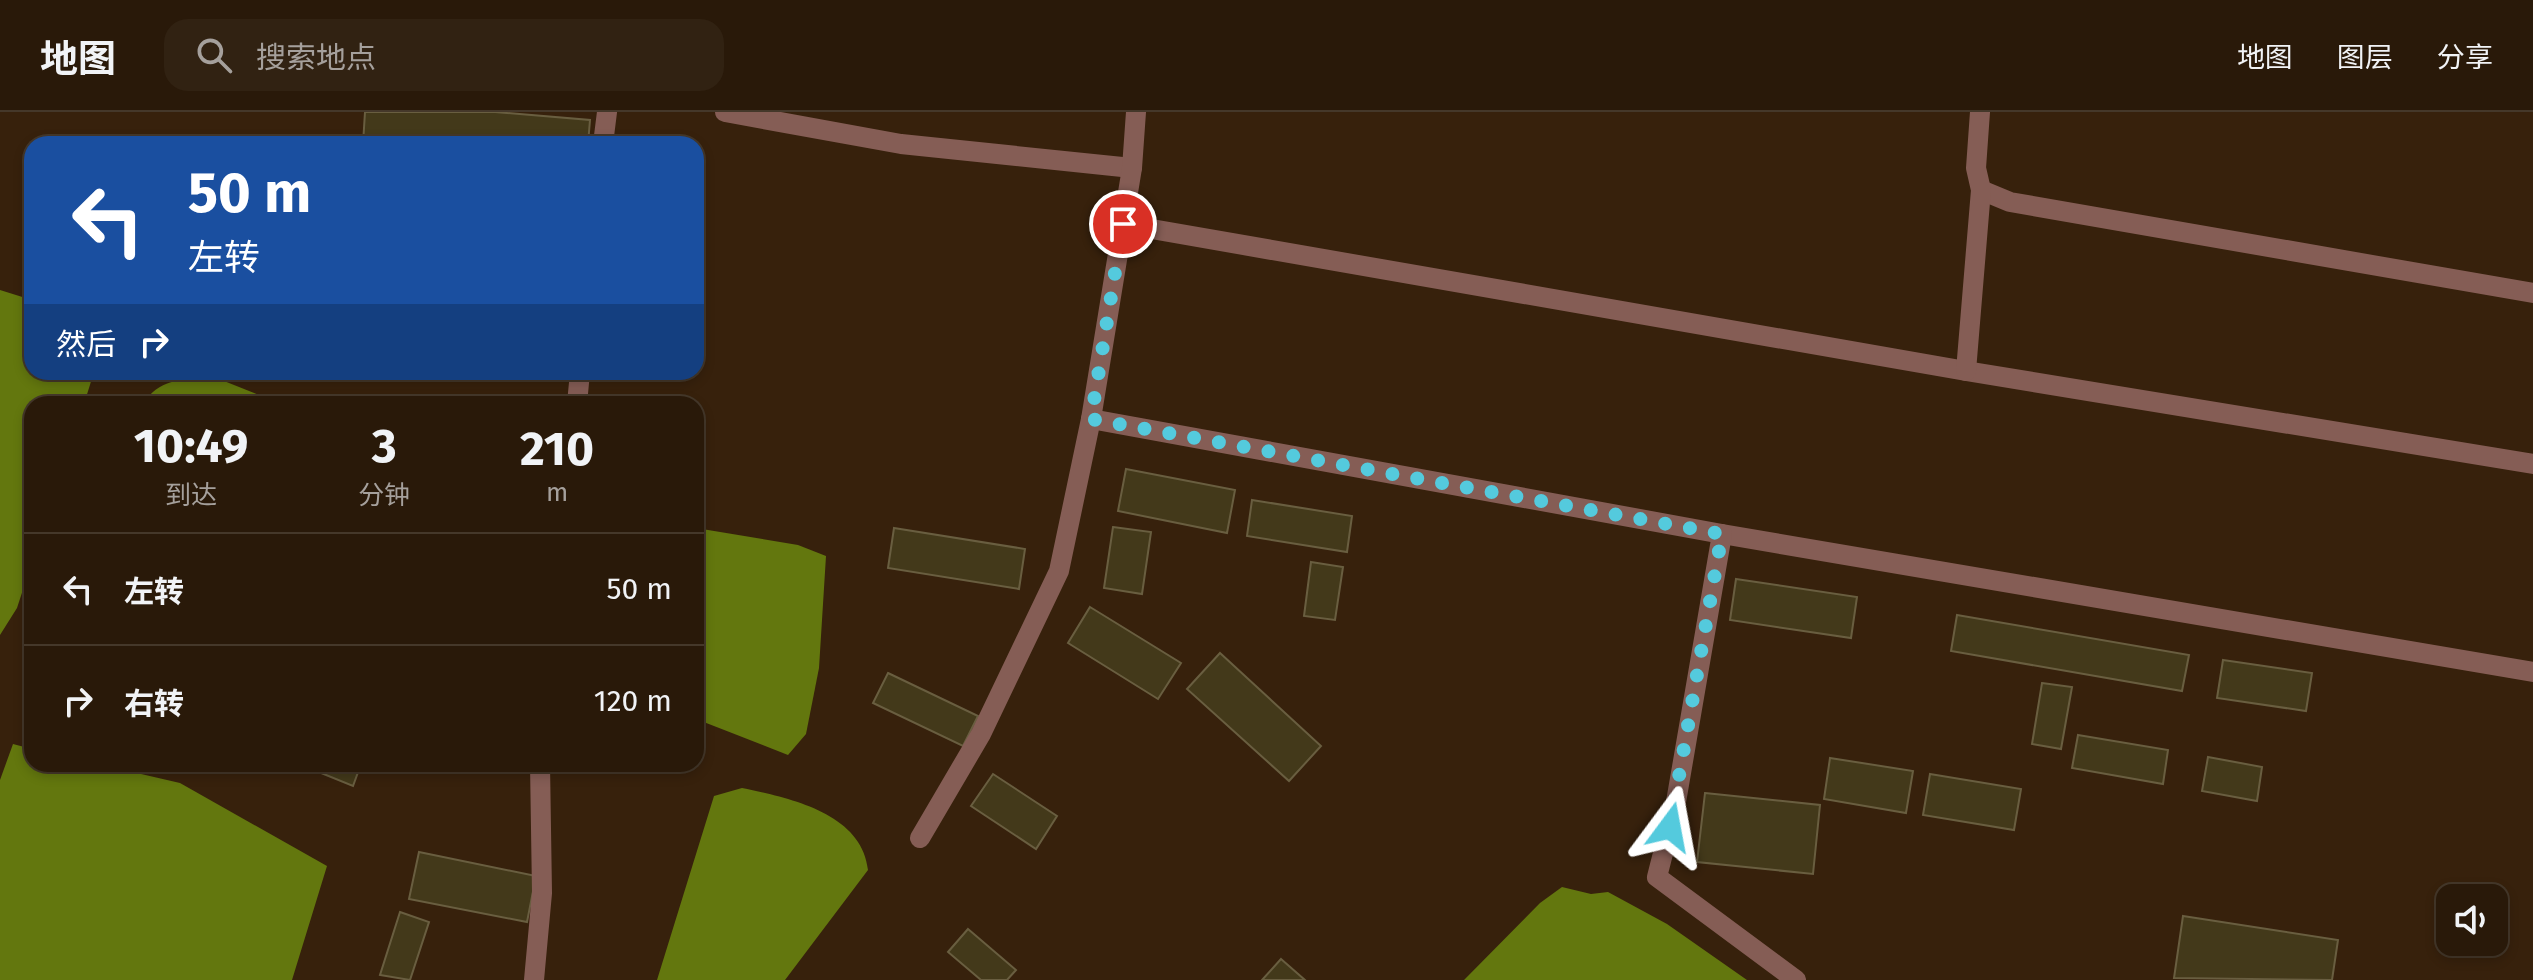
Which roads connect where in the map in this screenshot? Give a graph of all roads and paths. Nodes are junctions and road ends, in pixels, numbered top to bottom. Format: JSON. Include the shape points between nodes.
{"nodes":[{"id":1,"x":607,"y":112,"type":"edge"},
{"id":2,"x":725,"y":112,"type":"edge"},
{"id":3,"x":1136,"y":112,"type":"edge"},
{"id":4,"x":1980,"y":112,"type":"edge"},
{"id":5,"x":604,"y":136,"type":"edge"},
{"id":6,"x":1132,"y":168,"type":"junction"},
{"id":7,"x":1981,"y":190,"type":"junction"},
{"id":8,"x":1123,"y":224,"type":"junction"},
{"id":9,"x":2533,"y":293,"type":"edge"},
{"id":10,"x":1966,"y":371,"type":"junction"},
{"id":11,"x":1091,"y":419,"type":"junction"},
{"id":12,"x":2533,"y":464,"type":"edge"},
{"id":13,"x":1722,"y":534,"type":"junction"},
{"id":14,"x":2533,"y":672,"type":"edge"},
{"id":15,"x":540,"y":772,"type":"edge"},
{"id":16,"x":920,"y":838,"type":"dead end"},
{"id":17,"x":534,"y":980,"type":"edge"},
{"id":18,"x":1796,"y":980,"type":"edge"}],
"edges":[{"from":1,"to":5,"type":"street"},
{"from":2,"to":6,"type":"street","via":[[901,144]]},
{"from":3,"to":6,"type":"street"},
{"from":4,"to":7,"type":"street","via":[[1976,168]]},
{"from":6,"to":8,"type":"street"},
{"from":7,"to":9,"type":"street","via":[[2010,202]]},
{"from":7,"to":10,"type":"street"},
{"from":8,"to":10,"type":"street"},
{"from":8,"to":11,"type":"street"},
{"from":10,"to":12,"type":"street"},
{"from":11,"to":13,"type":"street"},
{"from":11,"to":16,"type":"street","via":[[1059,571],[981,734]]},
{"from":13,"to":14,"type":"street"},
{"from":13,"to":18,"type":"street","via":[[1676,802],[1657,877]]},
{"from":15,"to":17,"type":"street","via":[[542,893]]}]}
